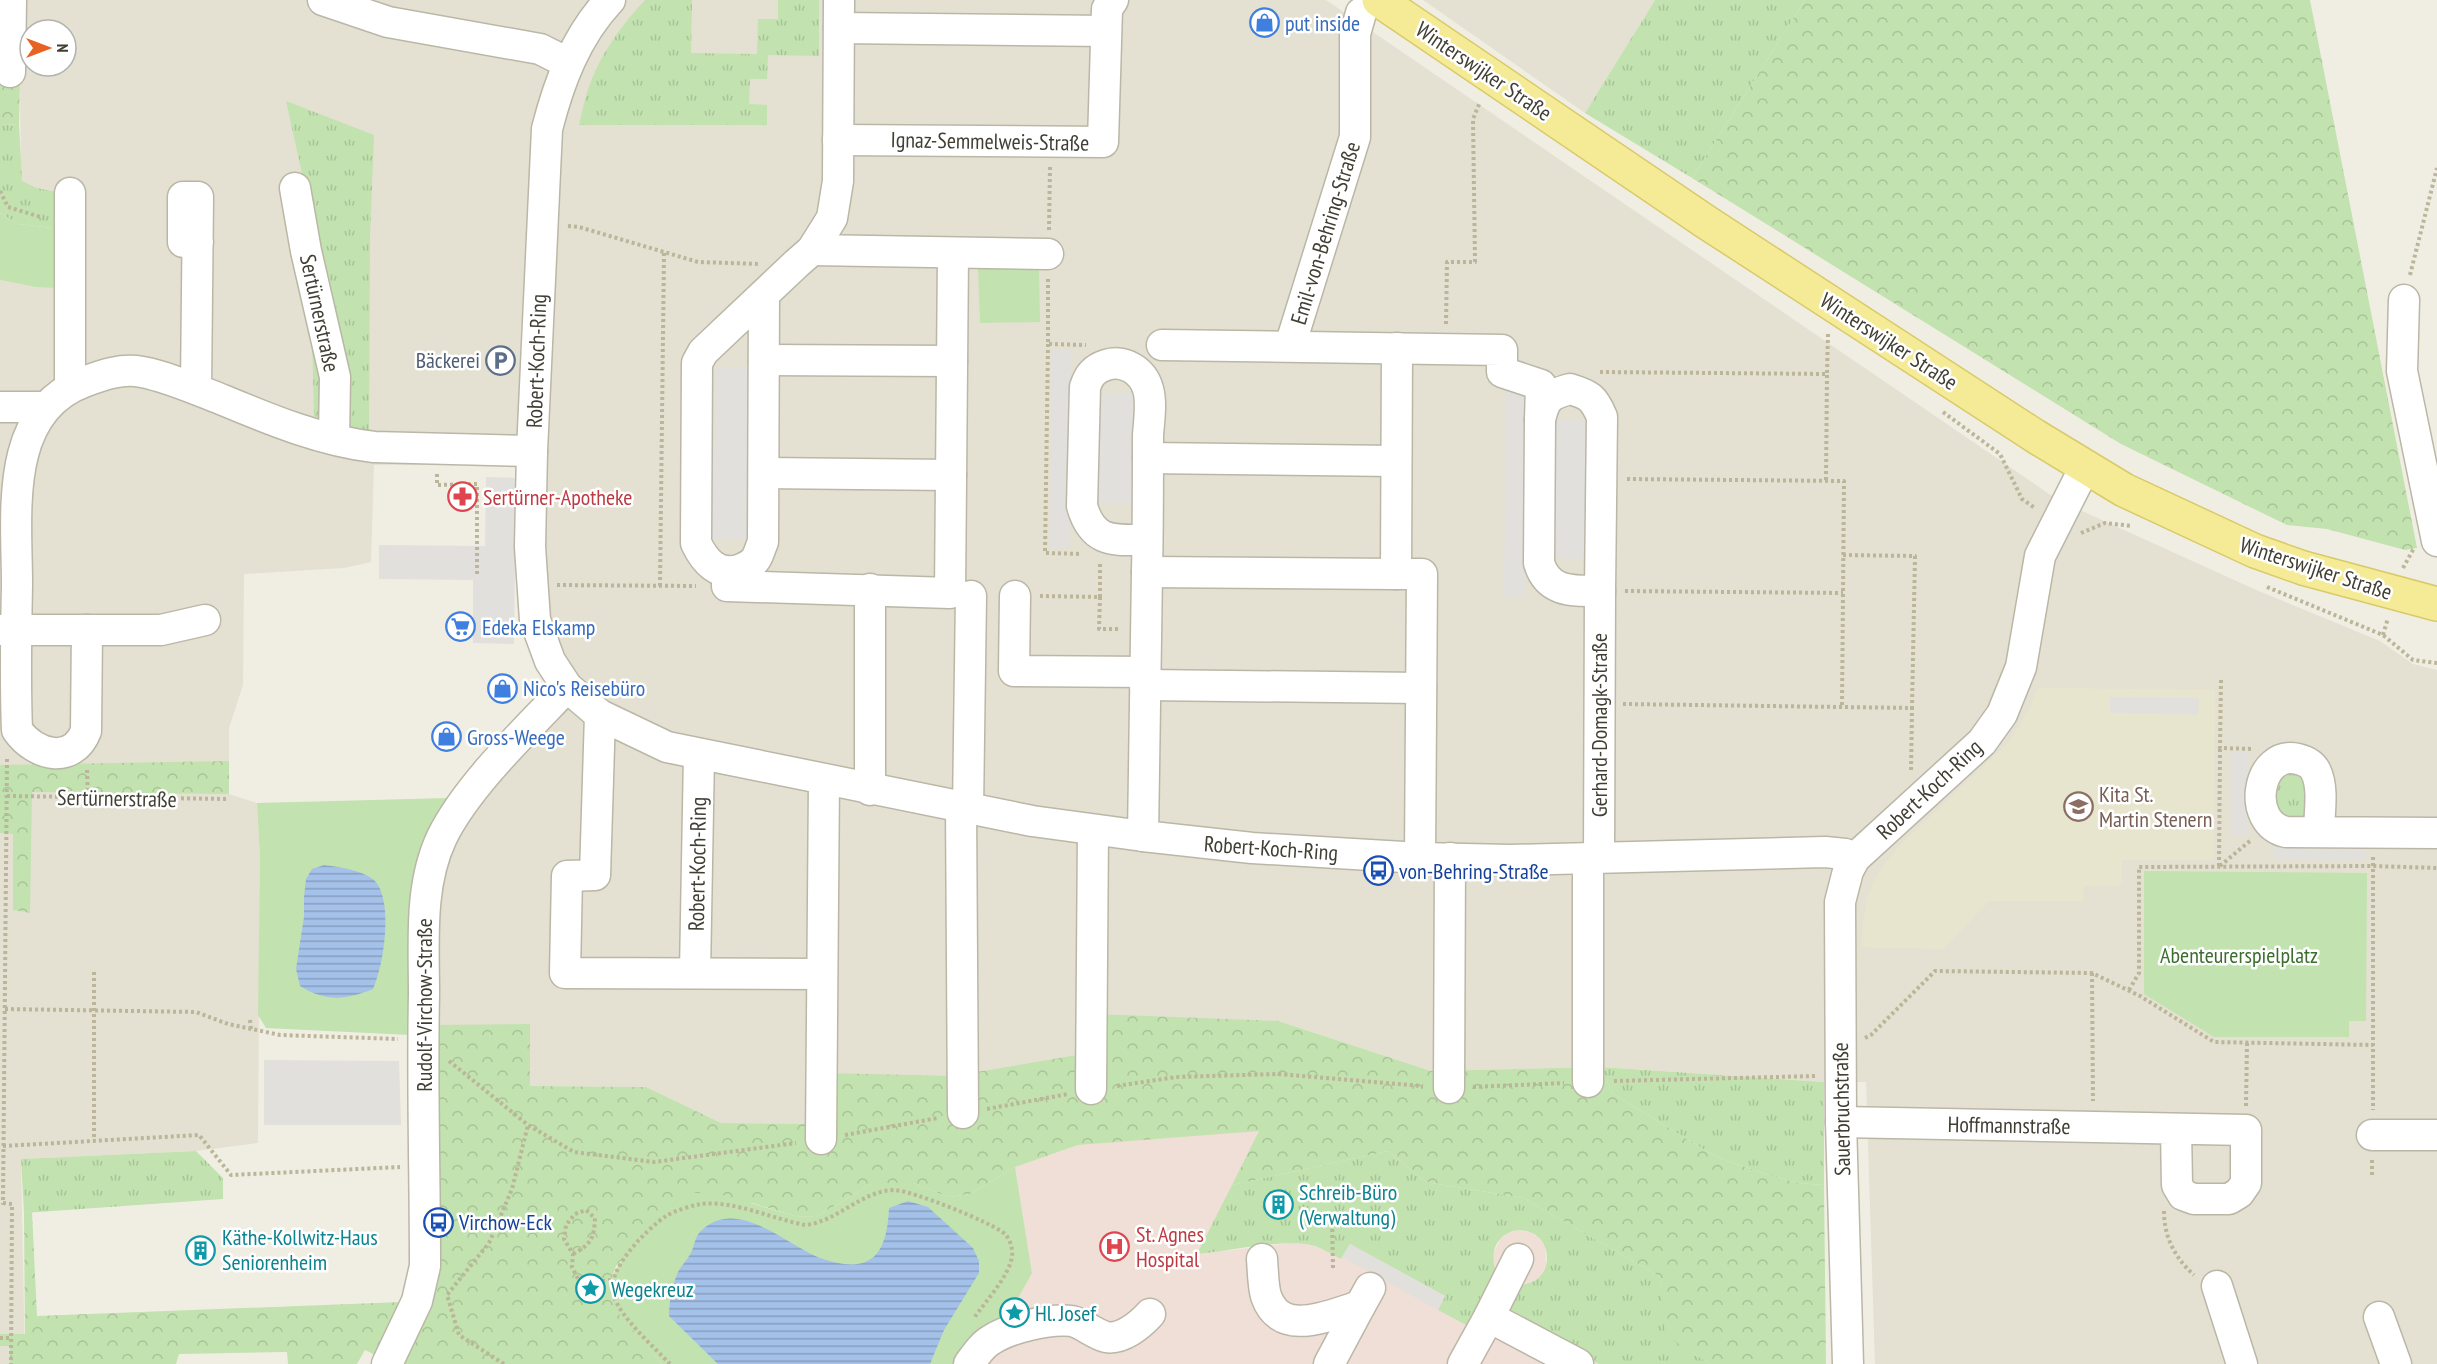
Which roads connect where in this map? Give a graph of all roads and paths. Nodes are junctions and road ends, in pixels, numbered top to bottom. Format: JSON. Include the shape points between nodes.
{"nodes":[{"id":1,"x":10,"y":0,"type":"edge"},
{"id":2,"x":323,"y":0,"type":"edge"},
{"id":3,"x":610,"y":0,"type":"edge"},
{"id":4,"x":1113,"y":0,"type":"edge"},
{"id":5,"x":1370,"y":7,"type":"edge"},
{"id":6,"x":839,"y":14,"type":"edge"},
{"id":7,"x":1106,"y":31,"type":"junction"},
{"id":8,"x":568,"y":63,"type":"junction"},
{"id":9,"x":10,"y":72,"type":"dead end"},
{"id":10,"x":1483,"y":94,"type":"dead end"},
{"id":11,"x":838,"y":140,"type":"junction"},
{"id":12,"x":1050,"y":141,"type":"junction"},
{"id":13,"x":2437,"y":168,"type":"edge"},
{"id":14,"x":295,"y":188,"type":"dead end"},
{"id":15,"x":0,"y":191,"type":"edge"},
{"id":16,"x":69,"y":193,"type":"dead end"},
{"id":17,"x":69,"y":223,"type":"junction"},
{"id":18,"x":541,"y":224,"type":"junction"},
{"id":19,"x":198,"y":242,"type":"dead end"},
{"id":20,"x":664,"y":252,"type":"junction"},
{"id":21,"x":953,"y":254,"type":"junction"},
{"id":22,"x":1048,"y":254,"type":"junction"},
{"id":23,"x":804,"y":257,"type":"junction"},
{"id":24,"x":764,"y":295,"type":"junction"},
{"id":25,"x":2404,"y":300,"type":"joint"},
{"id":26,"x":1828,"y":329,"type":"dead end"},
{"id":27,"x":1048,"y":344,"type":"junction"},
{"id":28,"x":1092,"y":345,"type":"dead end"},
{"id":29,"x":1162,"y":345,"type":"dead end"},
{"id":30,"x":1290,"y":346,"type":"junction"},
{"id":31,"x":1397,"y":348,"type":"junction"},
{"id":32,"x":1446,"y":348,"type":"junction"},
{"id":33,"x":764,"y":360,"type":"junction"},
{"id":34,"x":952,"y":361,"type":"junction"},
{"id":35,"x":1597,"y":372,"type":"dead end"},
{"id":36,"x":1827,"y":374,"type":"junction"},
{"id":37,"x":70,"y":387,"type":"junction"},
{"id":38,"x":195,"y":389,"type":"junction"},
{"id":39,"x":0,"y":407,"type":"edge"},
{"id":40,"x":44,"y":407,"type":"junction"},
{"id":41,"x":1540,"y":420,"type":"junction"},
{"id":42,"x":334,"y":439,"type":"junction"},
{"id":43,"x":438,"y":450,"type":"junction"},
{"id":44,"x":532,"y":451,"type":"junction"},
{"id":45,"x":1148,"y":458,"type":"junction"},
{"id":46,"x":1396,"y":461,"type":"junction"},
{"id":47,"x":2085,"y":466,"type":"junction"},
{"id":48,"x":764,"y":473,"type":"junction"},
{"id":49,"x":951,"y":475,"type":"junction"},
{"id":50,"x":1601,"y":479,"type":"junction"},
{"id":51,"x":1826,"y":480,"type":"junction"},
{"id":52,"x":2082,"y":533,"type":"dead end"},
{"id":53,"x":1147,"y":540,"type":"junction"},
{"id":54,"x":2437,"y":541,"type":"edge"},
{"id":55,"x":2076,"y":543,"type":"dead end"},
{"id":56,"x":1100,"y":544,"type":"junction"},
{"id":57,"x":1843,"y":555,"type":"junction"},
{"id":58,"x":1147,"y":572,"type":"junction"},
{"id":59,"x":1396,"y":574,"type":"junction"},
{"id":60,"x":477,"y":576,"type":"dead end"},
{"id":61,"x":727,"y":579,"type":"junction"},
{"id":62,"x":532,"y":585,"type":"junction"},
{"id":63,"x":660,"y":586,"type":"junction"},
{"id":64,"x":870,"y":589,"type":"junction"},
{"id":65,"x":1600,"y":591,"type":"junction"},
{"id":66,"x":1843,"y":593,"type":"junction"},
{"id":67,"x":971,"y":596,"type":"dead end"},
{"id":68,"x":1014,"y":596,"type":"joint"},
{"id":69,"x":1100,"y":597,"type":"junction"},
{"id":70,"x":2437,"y":604,"type":"edge"},
{"id":71,"x":206,"y":620,"type":"dead end"},
{"id":72,"x":8,"y":630,"type":"edge"},
{"id":73,"x":87,"y":630,"type":"junction"},
{"id":74,"x":1128,"y":630,"type":"dead end"},
{"id":75,"x":1145,"y":678,"type":"junction"},
{"id":76,"x":2221,"y":680,"type":"dead end"},
{"id":77,"x":567,"y":687,"type":"junction"},
{"id":78,"x":1421,"y":688,"type":"junction"},
{"id":79,"x":1599,"y":704,"type":"junction"},
{"id":80,"x":1842,"y":707,"type":"junction"},
{"id":81,"x":1912,"y":708,"type":"junction"},
{"id":82,"x":600,"y":715,"type":"junction"},
{"id":83,"x":17,"y":730,"type":"junction"},
{"id":84,"x":2220,"y":748,"type":"junction"},
{"id":85,"x":699,"y":754,"type":"junction"},
{"id":86,"x":2268,"y":769,"type":"junction"},
{"id":87,"x":824,"y":780,"type":"junction"},
{"id":88,"x":870,"y":790,"type":"junction"},
{"id":89,"x":1930,"y":791,"type":"junction"},
{"id":90,"x":6,"y":796,"type":"junction"},
{"id":91,"x":228,"y":799,"type":"dead end"},
{"id":92,"x":964,"y":808,"type":"junction"},
{"id":93,"x":0,"y":821,"type":"edge"},
{"id":94,"x":6,"y":821,"type":"junction"},
{"id":95,"x":2269,"y":824,"type":"junction"},
{"id":96,"x":1093,"y":830,"type":"junction"},
{"id":97,"x":2319,"y":832,"type":"junction"},
{"id":98,"x":2372,"y":832,"type":"junction"},
{"id":99,"x":2437,"y":833,"type":"edge"},
{"id":100,"x":1143,"y":836,"type":"junction"},
{"id":101,"x":1420,"y":858,"type":"junction"},
{"id":102,"x":1450,"y":858,"type":"junction"},
{"id":103,"x":1593,"y":858,"type":"junction"},
{"id":104,"x":1855,"y":858,"type":"junction"},
{"id":105,"x":2220,"y":866,"type":"junction"},
{"id":106,"x":2373,"y":866,"type":"junction"},
{"id":107,"x":2437,"y":868,"type":"edge"},
{"id":108,"x":94,"y":972,"type":"dead end"},
{"id":109,"x":2092,"y":972,"type":"junction"},
{"id":110,"x":695,"y":973,"type":"junction"},
{"id":111,"x":822,"y":974,"type":"junction"},
{"id":112,"x":2129,"y":990,"type":"junction"},
{"id":113,"x":3,"y":994,"type":"edge"},
{"id":114,"x":5,"y":1009,"type":"junction"},
{"id":115,"x":94,"y":1011,"type":"junction"},
{"id":116,"x":250,"y":1020,"type":"dead end"},
{"id":117,"x":251,"y":1030,"type":"junction"},
{"id":118,"x":423,"y":1040,"type":"junction"},
{"id":119,"x":2247,"y":1043,"type":"junction"},
{"id":120,"x":2373,"y":1045,"type":"junction"},
{"id":121,"x":1840,"y":1048,"type":"junction"},
{"id":122,"x":1588,"y":1082,"type":"dead end"},
{"id":123,"x":1449,"y":1088,"type":"dead end"},
{"id":124,"x":1091,"y":1089,"type":"dead end"},
{"id":125,"x":2,"y":1097,"type":"edge"},
{"id":126,"x":963,"y":1113,"type":"dead end"},
{"id":127,"x":1841,"y":1122,"type":"junction"},
{"id":128,"x":528,"y":1125,"type":"dead end"},
{"id":129,"x":2094,"y":1127,"type":"junction"},
{"id":130,"x":2176,"y":1129,"type":"junction"},
{"id":131,"x":2246,"y":1130,"type":"junction"},
{"id":132,"x":2372,"y":1135,"type":"junction"},
{"id":133,"x":2437,"y":1135,"type":"edge"},
{"id":134,"x":821,"y":1139,"type":"dead end"},
{"id":135,"x":94,"y":1140,"type":"junction"},
{"id":136,"x":3,"y":1146,"type":"junction"},
{"id":137,"x":424,"y":1166,"type":"junction"},
{"id":138,"x":2372,"y":1176,"type":"dead end"},
{"id":139,"x":2177,"y":1185,"type":"junction"},
{"id":140,"x":2,"y":1203,"type":"edge"},
{"id":141,"x":1332,"y":1217,"type":"dead end"},
{"id":142,"x":573,"y":1254,"type":"junction"},
{"id":143,"x":1262,"y":1259,"type":"dead end"},
{"id":144,"x":1518,"y":1259,"type":"dead end"},
{"id":145,"x":1333,"y":1268,"type":"dead end"},
{"id":146,"x":612,"y":1280,"type":"junction"},
{"id":147,"x":2217,"y":1286,"type":"joint"},
{"id":148,"x":1150,"y":1314,"type":"dead end"},
{"id":149,"x":2379,"y":1317,"type":"dead end"},
{"id":150,"x":1487,"y":1320,"type":"junction"},
{"id":151,"x":970,"y":1324,"type":"dead end"},
{"id":152,"x":0,"y":1338,"type":"edge"},
{"id":153,"x":12,"y":1338,"type":"junction"},
{"id":154,"x":12,"y":1364,"type":"edge"},
{"id":155,"x":387,"y":1364,"type":"edge"},
{"id":156,"x":504,"y":1364,"type":"edge"},
{"id":157,"x":670,"y":1364,"type":"edge"},
{"id":158,"x":969,"y":1364,"type":"edge"},
{"id":159,"x":1329,"y":1364,"type":"edge"},
{"id":160,"x":1463,"y":1364,"type":"edge"},
{"id":161,"x":1578,"y":1364,"type":"edge"},
{"id":162,"x":1848,"y":1364,"type":"edge"},
{"id":163,"x":2242,"y":1364,"type":"edge"},
{"id":164,"x":2396,"y":1364,"type":"edge"}],
"edges":[{"from":1,"to":9,"type":"street"},
{"from":2,"to":8,"type":"street","via":[[388,22],[540,49]]},
{"from":3,"to":8,"type":"street","name":"Robert-Koch-Ring"},
{"from":4,"to":7,"type":"street","name":"Ignaz-Semmelweis-Straße","via":[[1107,9]]},
{"from":5,"to":30,"type":"street","name":"Emil-von-Behring-Straße","via":[[1355,34],[1355,137]]},
{"from":5,"to":47,"type":"main road","name":"Winterswijker Straße"},
{"from":6,"to":7,"type":"street"},
{"from":6,"to":11,"type":"street"},
{"from":7,"to":12,"type":"street","name":"Ignaz-Semmelweis-Straße","via":[[1103,142]]},
{"from":8,"to":18,"type":"street","name":"Robert-Koch-Ring","via":[[547,129]]},
{"from":10,"to":32,"type":"path","via":[[1473,119],[1475,262],[1448,262]]},
{"from":11,"to":12,"type":"street","name":"Ignaz-Semmelweis-Straße"},
{"from":11,"to":23,"type":"street","via":[[838,181],[832,218]]},
{"from":12,"to":22,"type":"path"},
{"from":13,"to":25,"type":"path"},
{"from":14,"to":42,"type":"street","name":"Sertürnerstraße","via":[[335,377]]},
{"from":15,"to":17,"type":"path","via":[[8,207]]},
{"from":16,"to":17,"type":"street"},
{"from":17,"to":37,"type":"street"},
{"from":18,"to":20,"type":"path","via":[[579,226]]},
{"from":18,"to":44,"type":"street","name":"Robert-Koch-Ring"},
{"from":19,"to":38,"type":"street"},
{"from":20,"to":23,"type":"path","via":[[698,262]]},
{"from":20,"to":63,"type":"path"},
{"from":21,"to":22,"type":"street"},
{"from":21,"to":23,"type":"street"},
{"from":21,"to":34,"type":"street"},
{"from":22,"to":27,"type":"path"},
{"from":23,"to":24,"type":"street"},
{"from":24,"to":33,"type":"street"},
{"from":24,"to":61,"type":"street","via":[[703,352],[697,363],[696,543],[702,556]]},
{"from":25,"to":54,"type":"street","via":[[2402,370]]},
{"from":26,"to":36,"type":"path"},
{"from":27,"to":28,"type":"path"},
{"from":27,"to":56,"type":"path","via":[[1045,553]]},
{"from":29,"to":30,"type":"street","name":"Emil-von-Behring-Straße"},
{"from":30,"to":31,"type":"street","name":"Emil-von-Behring-Straße"},
{"from":31,"to":32,"type":"street","name":"Gerhard-Domagk-Straße"},
{"from":31,"to":46,"type":"street"},
{"from":32,"to":41,"type":"street","name":"Gerhard-Domagk-Straße","via":[[1502,350],[1502,372],[1541,385]]},
{"from":33,"to":34,"type":"street"},
{"from":33,"to":48,"type":"street"},
{"from":34,"to":49,"type":"street"},
{"from":35,"to":36,"type":"path"},
{"from":36,"to":51,"type":"path"},
{"from":37,"to":38,"type":"street","via":[[107,373],[140,372]]},
{"from":37,"to":40,"type":"street"},
{"from":38,"to":42,"type":"street"},
{"from":39,"to":40,"type":"street"},
{"from":40,"to":72,"type":"street","via":[[25,447],[18,479]]},
{"from":41,"to":50,"type":"street","name":"Gerhard-Domagk-Straße","via":[[1543,405],[1552,394],[1570,389],[1585,393],[1596,402],[1602,417]]},
{"from":41,"to":65,"type":"street","name":"Gerhard-Domagk-Straße","via":[[1539,563],[1543,575],[1552,584],[1566,589]]},
{"from":42,"to":43,"type":"street","via":[[374,447]]},
{"from":43,"to":44,"type":"street"},
{"from":43,"to":60,"type":"path","via":[[437,484],[477,484]]},
{"from":44,"to":62,"type":"street","name":"Robert-Koch-Ring"},
{"from":45,"to":46,"type":"street"},
{"from":45,"to":53,"type":"street"},
{"from":45,"to":56,"type":"street","via":[[1149,390],[1143,378],[1124,364],[1097,368],[1088,378],[1083,397],[1082,506],[1087,524]]},
{"from":46,"to":59,"type":"street"},
{"from":47,"to":70,"type":"main road","name":"Winterswijker Straße","via":[[2124,490],[2255,551]]},
{"from":47,"to":89,"type":"street","name":"Robert-Koch-Ring","via":[[2040,556],[2021,667],[2002,714],[1982,742]]},
{"from":48,"to":49,"type":"street"},
{"from":48,"to":61,"type":"street","via":[[762,542],[755,561]]},
{"from":49,"to":64,"type":"street","via":[[950,593]]},
{"from":50,"to":51,"type":"path"},
{"from":50,"to":65,"type":"street","name":"Gerhard-Domagk-Straße"},
{"from":51,"to":57,"type":"path","via":[[1844,480]]},
{"from":52,"to":55,"type":"path"},
{"from":53,"to":56,"type":"street"},
{"from":53,"to":58,"type":"street"},
{"from":56,"to":69,"type":"path"},
{"from":57,"to":66,"type":"path"},
{"from":57,"to":81,"type":"path","via":[[1915,556]]},
{"from":58,"to":59,"type":"street"},
{"from":58,"to":75,"type":"street"},
{"from":59,"to":78,"type":"street","via":[[1422,574]]},
{"from":61,"to":63,"type":"path"},
{"from":61,"to":64,"type":"street"},
{"from":62,"to":63,"type":"path"},
{"from":62,"to":77,"type":"street","name":"Robert-Koch-Ring","via":[[535,620],[550,661]]},
{"from":64,"to":88,"type":"street"},
{"from":65,"to":66,"type":"path"},
{"from":65,"to":79,"type":"street","name":"Gerhard-Domagk-Straße"},
{"from":66,"to":80,"type":"path"},
{"from":67,"to":92,"type":"street"},
{"from":68,"to":69,"type":"path"},
{"from":68,"to":75,"type":"street","via":[[1014,671]]},
{"from":69,"to":74,"type":"path","via":[[1099,629]]},
{"from":71,"to":73,"type":"street","via":[[161,630]]},
{"from":72,"to":73,"type":"street"},
{"from":72,"to":83,"type":"street"},
{"from":73,"to":83,"type":"street","name":"Sertürnerstraße","via":[[86,731],[82,742],[74,749],[46,752],[25,742]]},
{"from":75,"to":78,"type":"street"},
{"from":75,"to":100,"type":"street"},
{"from":76,"to":84,"type":"path"},
{"from":77,"to":82,"type":"street","name":"Robert-Koch-Ring"},
{"from":77,"to":118,"type":"street","name":"Rudolf-Virchow-Straße","via":[[470,795],[442,837],[430,869],[425,905]]},
{"from":78,"to":101,"type":"street"},
{"from":79,"to":80,"type":"path"},
{"from":79,"to":103,"type":"street","name":"Gerhard-Domagk-Straße"},
{"from":80,"to":81,"type":"path"},
{"from":81,"to":89,"type":"path","via":[[1911,775]]},
{"from":82,"to":85,"type":"street","name":"Robert-Koch-Ring","via":[[668,747]]},
{"from":82,"to":110,"type":"street","via":[[595,875],[567,876],[566,972]]},
{"from":83,"to":90,"type":"path","via":[[8,750]]},
{"from":84,"to":86,"type":"path","via":[[2252,747]]},
{"from":84,"to":105,"type":"path"},
{"from":85,"to":87,"type":"street","name":"Robert-Koch-Ring"},
{"from":85,"to":110,"type":"street","name":"Robert-Koch-Ring"},
{"from":86,"to":95,"type":"street","via":[[2262,797],[2263,815]]},
{"from":86,"to":97,"type":"street","via":[[2285,759],[2296,758],[2316,770]]},
{"from":87,"to":88,"type":"street","name":"Robert-Koch-Ring"},
{"from":87,"to":111,"type":"street"},
{"from":88,"to":92,"type":"street","name":"Robert-Koch-Ring"},
{"from":89,"to":104,"type":"street","name":"Robert-Koch-Ring"},
{"from":90,"to":91,"type":"path","name":"Sertürnerstraße"},
{"from":90,"to":94,"type":"path"},
{"from":92,"to":96,"type":"street","name":"Robert-Koch-Ring"},
{"from":92,"to":126,"type":"street"},
{"from":93,"to":94,"type":"path"},
{"from":94,"to":113,"type":"path"},
{"from":95,"to":97,"type":"street","via":[[2286,832]]},
{"from":95,"to":105,"type":"path"},
{"from":96,"to":100,"type":"street","name":"Robert-Koch-Ring"},
{"from":96,"to":124,"type":"street"},
{"from":97,"to":98,"type":"street"},
{"from":98,"to":99,"type":"street"},
{"from":98,"to":106,"type":"path"},
{"from":100,"to":101,"type":"street","name":"Robert-Koch-Ring","via":[[1252,848]]},
{"from":101,"to":102,"type":"street","name":"Robert-Koch-Ring"},
{"from":102,"to":103,"type":"street","name":"Robert-Koch-Ring"},
{"from":102,"to":123,"type":"street"},
{"from":103,"to":104,"type":"street","name":"Robert-Koch-Ring","via":[[1825,852]]},
{"from":103,"to":122,"type":"street"},
{"from":104,"to":121,"type":"street","name":"Sauerbruchstraße","via":[[1840,902]]},
{"from":105,"to":106,"type":"path"},
{"from":105,"to":112,"type":"path","via":[[2139,867],[2139,972]]},
{"from":106,"to":107,"type":"path"},
{"from":106,"to":120,"type":"path"},
{"from":108,"to":115,"type":"path"},
{"from":109,"to":112,"type":"path"},
{"from":109,"to":121,"type":"path","via":[[1935,971],[1871,1035]]},
{"from":109,"to":129,"type":"path"},
{"from":110,"to":111,"type":"street"},
{"from":111,"to":134,"type":"street"},
{"from":112,"to":119,"type":"path","via":[[2214,1042]]},
{"from":113,"to":114,"type":"path"},
{"from":114,"to":115,"type":"path"},
{"from":114,"to":125,"type":"path"},
{"from":115,"to":117,"type":"path","via":[[196,1012]]},
{"from":115,"to":135,"type":"path"},
{"from":116,"to":117,"type":"path"},
{"from":117,"to":118,"type":"path","via":[[280,1035]]},
{"from":118,"to":137,"type":"street","name":"Rudolf-Virchow-Straße"},
{"from":119,"to":120,"type":"path"},
{"from":119,"to":131,"type":"path"},
{"from":120,"to":132,"type":"path"},
{"from":121,"to":127,"type":"street","name":"Sauerbruchstraße"},
{"from":125,"to":136,"type":"path"},
{"from":127,"to":129,"type":"street","name":"Hoffmannstraße"},
{"from":127,"to":162,"type":"street","name":"Sauerbruchstraße"},
{"from":128,"to":156,"type":"path","via":[[512,1189],[489,1243],[447,1296],[459,1335]]},
{"from":129,"to":130,"type":"street","name":"Hoffmannstraße"},
{"from":130,"to":131,"type":"street","name":"Hoffmannstraße"},
{"from":130,"to":139,"type":"street"},
{"from":131,"to":139,"type":"street","via":[[2246,1183],[2239,1193],[2229,1200],[2194,1198],[2183,1195]]},
{"from":132,"to":133,"type":"street"},
{"from":132,"to":138,"type":"path"},
{"from":135,"to":136,"type":"path"},
{"from":135,"to":137,"type":"path","via":[[199,1135],[231,1175]]},
{"from":136,"to":140,"type":"path"},
{"from":137,"to":155,"type":"street","name":"Rudolf-Virchow-Straße","via":[[425,1266],[417,1301]]},
{"from":139,"to":147,"type":"path","via":[[2164,1199],[2164,1228],[2179,1261],[2194,1275],[2210,1279]]},
{"from":140,"to":153,"type":"path","via":[[12,1203]]},
{"from":141,"to":145,"type":"path"},
{"from":142,"to":142,"type":"path","via":[[564,1239],[566,1225],[575,1214],[586,1210],[595,1218],[594,1234],[587,1246]]},
{"from":142,"to":146,"type":"path","via":[[572,1267],[580,1283]]},
{"from":143,"to":159,"type":"street","via":[[1266,1296],[1275,1312],[1290,1322],[1306,1321],[1365,1297]]},
{"from":144,"to":150,"type":"street"},
{"from":146,"to":151,"type":"path","via":[[652,1227],[690,1207],[722,1204],[804,1225],[817,1224],[872,1196],[893,1190],[947,1206],[1005,1234],[1011,1244],[1010,1266]]},
{"from":146,"to":157,"type":"path","via":[[613,1295],[622,1311]]},
{"from":147,"to":163,"type":"street"},
{"from":148,"to":158,"type":"street","via":[[1124,1334],[1107,1337],[1073,1322],[1051,1321],[1015,1330],[990,1340]]},
{"from":149,"to":164,"type":"street"},
{"from":150,"to":160,"type":"street"},
{"from":150,"to":161,"type":"street"},
{"from":152,"to":153,"type":"path"},
{"from":153,"to":154,"type":"path"}]}
